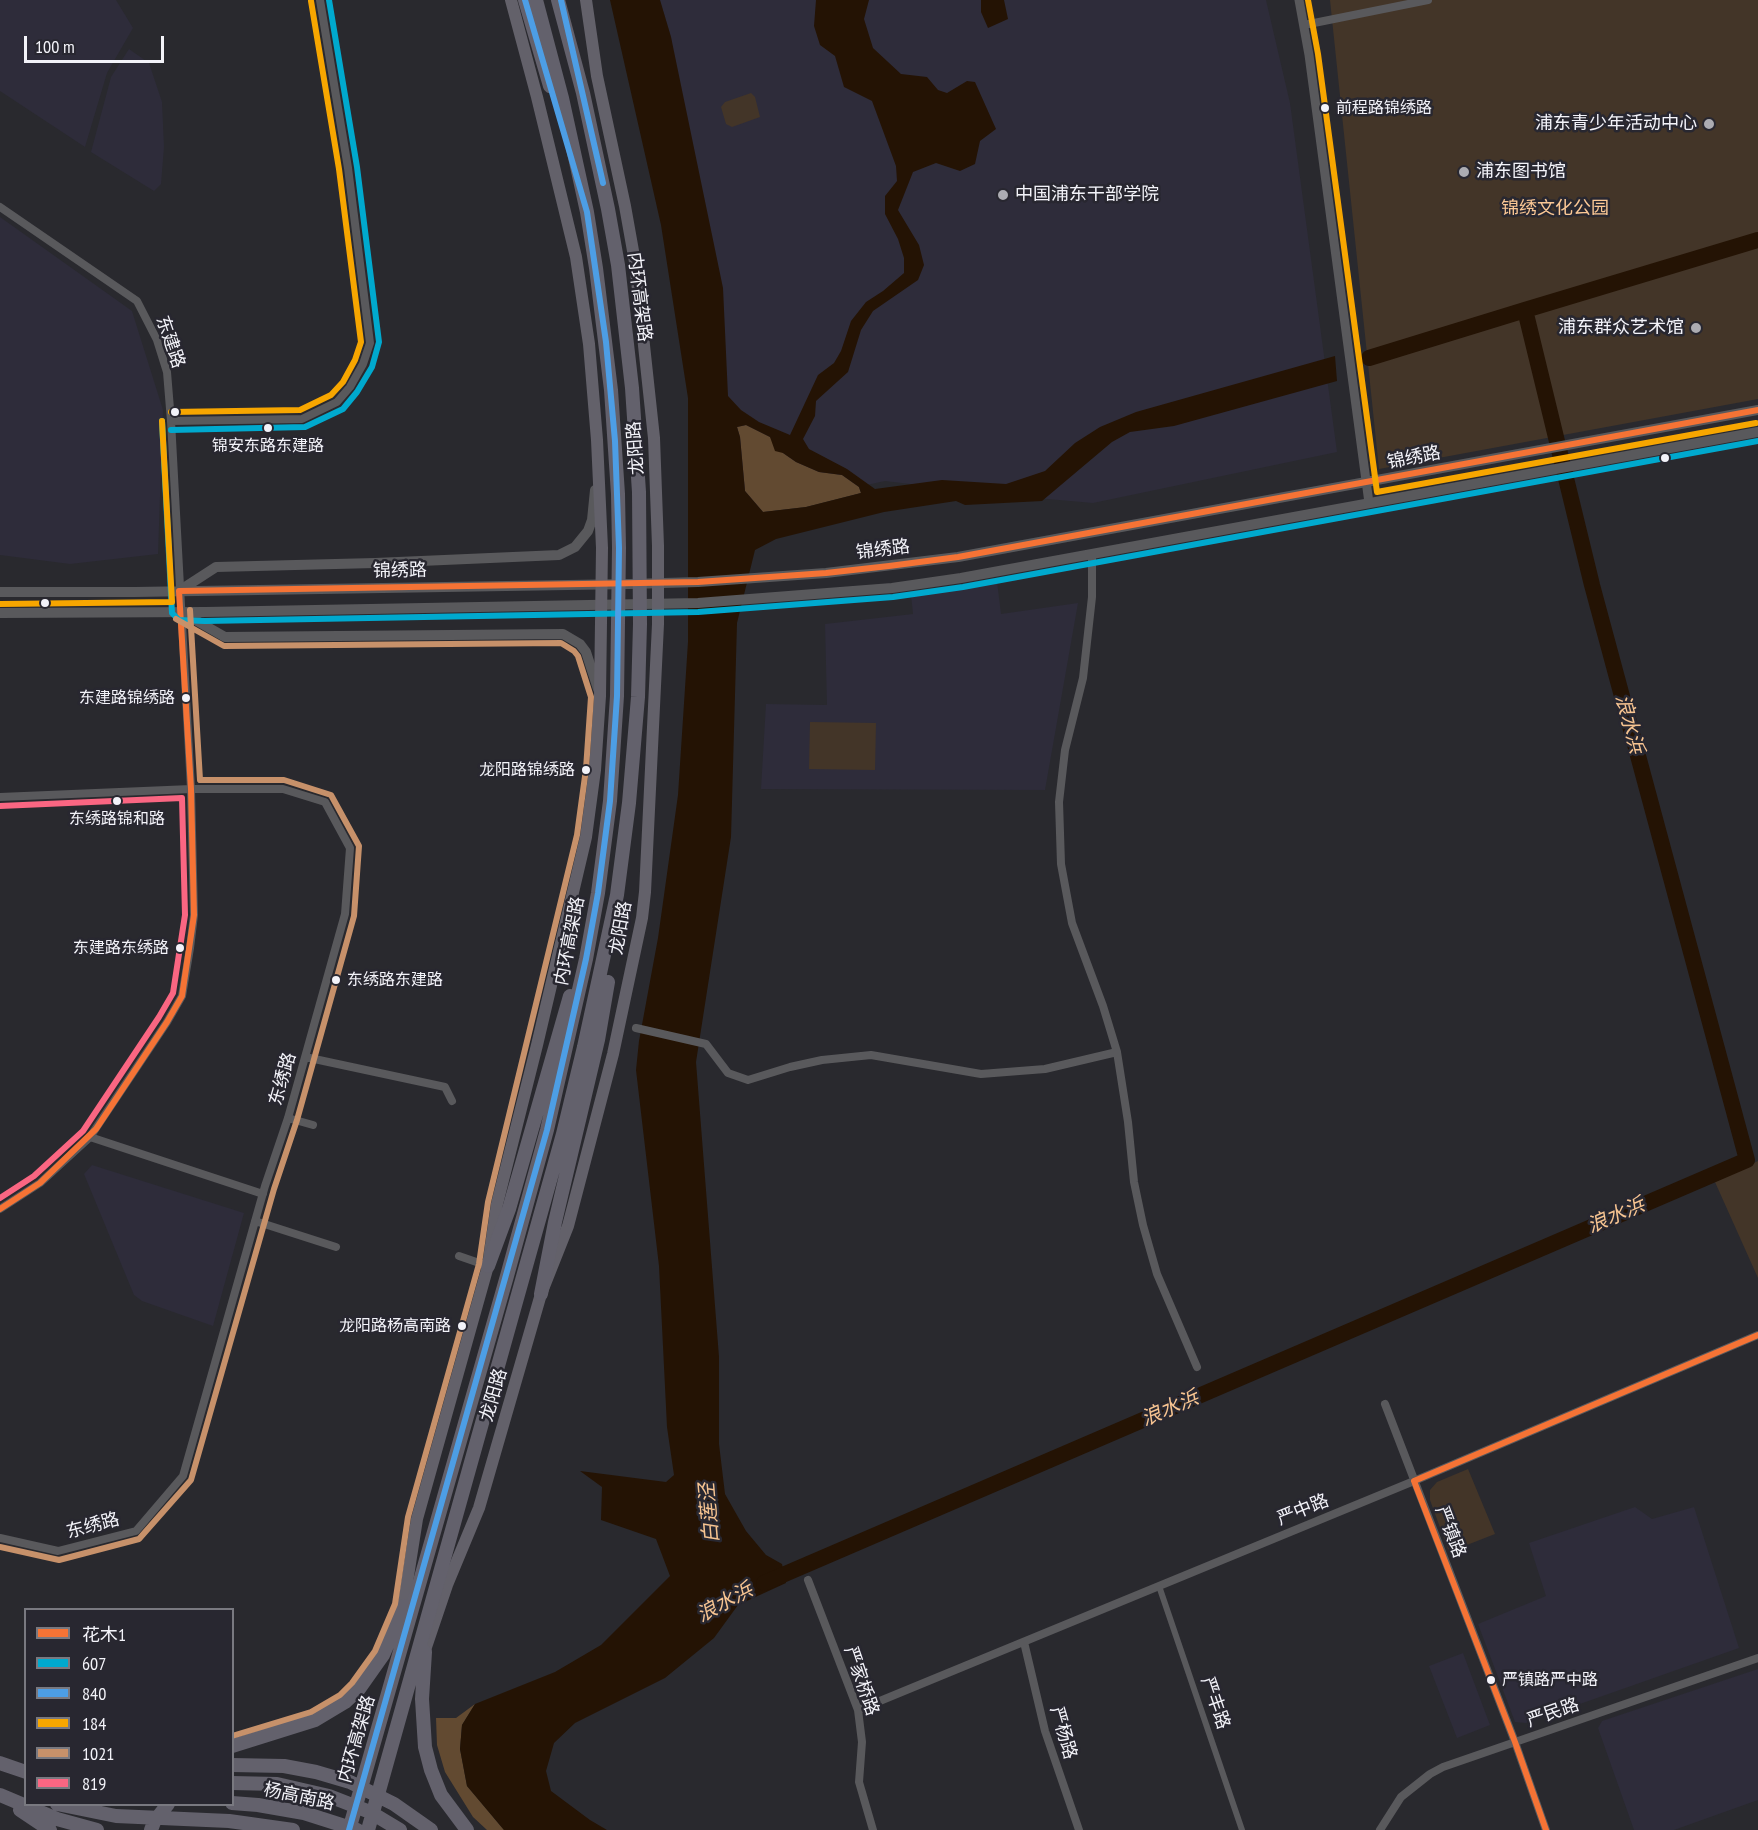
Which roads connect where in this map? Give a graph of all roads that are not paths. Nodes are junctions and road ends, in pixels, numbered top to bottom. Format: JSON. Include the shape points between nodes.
{"nodes":[{"id":1,"x":320,"y":0,"type":"edge"},
{"id":2,"x":511,"y":0,"type":"edge"},
{"id":3,"x":525,"y":0,"type":"edge"},
{"id":4,"x":536,"y":0,"type":"edge"},
{"id":5,"x":559,"y":0,"type":"edge"},
{"id":6,"x":586,"y":0,"type":"edge"},
{"id":7,"x":1299,"y":0,"type":"edge"},
{"id":8,"x":1428,"y":0,"type":"edge"},
{"id":9,"x":1304,"y":25,"type":"junction"},
{"id":10,"x":0,"y":207,"type":"edge"},
{"id":11,"x":587,"y":212,"type":"junction"},
{"id":12,"x":1758,"y":411,"type":"edge"},
{"id":13,"x":596,"y":417,"type":"junction"},
{"id":14,"x":171,"y":421,"type":"junction"},
{"id":15,"x":1758,"y":432,"type":"edge"},
{"id":16,"x":1366,"y":483,"type":"junction"},
{"id":17,"x":1369,"y":503,"type":"junction"},
{"id":18,"x":1092,"y":554,"type":"junction"},
{"id":19,"x":179,"y":591,"type":"junction"},
{"id":20,"x":0,"y":592,"type":"edge"},
{"id":21,"x":181,"y":611,"type":"junction"},
{"id":22,"x":0,"y":613,"type":"edge"},
{"id":23,"x":600,"y":696,"type":"junction"},
{"id":24,"x":191,"y":789,"type":"junction"},
{"id":25,"x":0,"y":797,"type":"edge"},
{"id":26,"x":598,"y":893,"type":"junction"},
{"id":27,"x":617,"y":895,"type":"junction"},
{"id":28,"x":636,"y":1028,"type":"dead end"},
{"id":29,"x":1117,"y":1052,"type":"junction"},
{"id":30,"x":305,"y":1057,"type":"junction"},
{"id":31,"x":452,"y":1101,"type":"dead end"},
{"id":32,"x":288,"y":1118,"type":"junction"},
{"id":33,"x":313,"y":1125,"type":"dead end"},
{"id":34,"x":90,"y":1137,"type":"junction"},
{"id":35,"x":263,"y":1194,"type":"junction"},
{"id":36,"x":0,"y":1209,"type":"edge"},
{"id":37,"x":255,"y":1221,"type":"junction"},
{"id":38,"x":336,"y":1247,"type":"dead end"},
{"id":39,"x":459,"y":1256,"type":"dead end"},
{"id":40,"x":488,"y":1266,"type":"junction"},
{"id":41,"x":541,"y":1294,"type":"junction"},
{"id":42,"x":1758,"y":1335,"type":"edge"},
{"id":43,"x":1197,"y":1367,"type":"dead end"},
{"id":44,"x":1385,"y":1404,"type":"dead end"},
{"id":45,"x":1414,"y":1481,"type":"junction"},
{"id":46,"x":0,"y":1538,"type":"edge"},
{"id":47,"x":808,"y":1581,"type":"dead end"},
{"id":48,"x":1158,"y":1586,"type":"junction"},
{"id":49,"x":404,"y":1606,"type":"junction"},
{"id":50,"x":1024,"y":1642,"type":"junction"},
{"id":51,"x":426,"y":1645,"type":"junction"},
{"id":52,"x":1758,"y":1658,"type":"edge"},
{"id":53,"x":858,"y":1710,"type":"junction"},
{"id":54,"x":1515,"y":1742,"type":"junction"},
{"id":55,"x":234,"y":1745,"type":"edge"},
{"id":56,"x":0,"y":1763,"type":"edge"},
{"id":57,"x":234,"y":1765,"type":"edge"},
{"id":58,"x":22,"y":1770,"type":"edge"},
{"id":59,"x":234,"y":1783,"type":"edge"},
{"id":60,"x":0,"y":1789,"type":"edge"},
{"id":61,"x":0,"y":1796,"type":"edge"},
{"id":62,"x":24,"y":1796,"type":"edge"},
{"id":63,"x":234,"y":1803,"type":"edge"},
{"id":64,"x":24,"y":1806,"type":"edge"},
{"id":65,"x":25,"y":1806,"type":"edge"},
{"id":66,"x":67,"y":1806,"type":"edge"},
{"id":67,"x":166,"y":1806,"type":"edge"},
{"id":68,"x":50,"y":1830,"type":"edge"},
{"id":69,"x":97,"y":1830,"type":"edge"},
{"id":70,"x":151,"y":1830,"type":"edge"},
{"id":71,"x":293,"y":1830,"type":"edge"},
{"id":72,"x":347,"y":1830,"type":"edge"},
{"id":73,"x":357,"y":1830,"type":"edge"},
{"id":74,"x":368,"y":1830,"type":"edge"},
{"id":75,"x":374,"y":1830,"type":"edge"},
{"id":76,"x":400,"y":1830,"type":"edge"},
{"id":77,"x":432,"y":1830,"type":"edge"},
{"id":78,"x":467,"y":1830,"type":"edge"},
{"id":79,"x":873,"y":1830,"type":"edge"},
{"id":80,"x":1079,"y":1830,"type":"edge"},
{"id":81,"x":1242,"y":1830,"type":"edge"},
{"id":82,"x":1380,"y":1830,"type":"edge"},
{"id":83,"x":1546,"y":1830,"type":"edge"}],
"edges":[{"from":1,"to":14,"type":"street","via":[[348,168],[370,343],[363,364],[337,402],[302,419]]},
{"from":2,"to":13,"type":"main road","via":[[579,270]]},
{"from":3,"to":11,"type":"highway"},
{"from":4,"to":11,"type":"highway","name":"内环高架路"},
{"from":5,"to":27,"type":"highway","name":"内环高架路","via":[[593,135],[618,265],[639,492],[638,697]]},
{"from":6,"to":41,"type":"main road","name":"龙阳路","via":[[597,76],[625,206],[644,337],[656,492],[658,624],[642,918],[592,1140],[568,1226]]},
{"from":7,"to":9,"type":"street"},
{"from":8,"to":9,"type":"street"},
{"from":9,"to":16,"type":"street"},
{"from":10,"to":14,"type":"street","name":"东建路","via":[[137,301],[157,340],[167,372]]},
{"from":11,"to":26,"type":"highway","name":"内环高架路","via":[[611,390],[619,537],[614,754]]},
{"from":12,"to":16,"type":"main road","name":"锦绣路"},
{"from":13,"to":19,"type":"main road","via":[[592,520],[582,540],[566,552],[515,558],[216,567]]},
{"from":13,"to":23,"type":"main road","via":[[602,548]]},
{"from":14,"to":19,"type":"street","name":"东建路"},
{"from":15,"to":17,"type":"main road","name":"锦绣路"},
{"from":16,"to":17,"type":"street"},
{"from":16,"to":19,"type":"main road","name":"锦绣路","via":[[958,557],[826,573],[698,582]]},
{"from":17,"to":18,"type":"main road","name":"锦绣路"},
{"from":18,"to":21,"type":"main road","name":"锦绣路","via":[[892,588],[698,603]]},
{"from":18,"to":29,"type":"street","via":[[1092,597],[1083,678],[1065,750],[1059,802],[1061,864],[1072,923]]},
{"from":19,"to":20,"type":"main road","name":"锦绣路"},
{"from":19,"to":21,"type":"street","name":"东建路"},
{"from":21,"to":22,"type":"main road","name":"锦绣路"},
{"from":21,"to":23,"type":"main road","via":[[225,637],[563,634],[586,652]]},
{"from":21,"to":24,"type":"street","name":"东建路"},
{"from":23,"to":40,"type":"main road","via":[[589,821],[497,1204]]},
{"from":24,"to":25,"type":"street","name":"东绣路"},
{"from":24,"to":30,"type":"street","name":"东绣路","via":[[283,789],[325,802],[350,848],[345,914]]},
{"from":24,"to":34,"type":"street","name":"东建路","via":[[194,915],[182,996]]},
{"from":26,"to":40,"type":"highway","via":[[509,1209]]},
{"from":26,"to":72,"type":"highway","name":"内环高架路","via":[[568,1043],[507,1276]]},
{"from":27,"to":41,"type":"highway","via":[[598,1040]]},
{"from":27,"to":74,"type":"highway","name":"内环高架路","via":[[582,1058],[523,1280]]},
{"from":28,"to":29,"type":"street","via":[[705,1044],[728,1073],[748,1080],[790,1066],[871,1055],[981,1074],[1045,1069]]},
{"from":29,"to":43,"type":"street","via":[[1143,1225],[1157,1274]]},
{"from":30,"to":31,"type":"street","via":[[446,1087]]},
{"from":30,"to":32,"type":"street","name":"东绣路"},
{"from":32,"to":33,"type":"street"},
{"from":32,"to":35,"type":"street","name":"东绣路"},
{"from":34,"to":35,"type":"street"},
{"from":34,"to":36,"type":"street","name":"东建路","via":[[40,1183]]},
{"from":35,"to":37,"type":"street","name":"东绣路"},
{"from":37,"to":38,"type":"street"},
{"from":37,"to":46,"type":"street","name":"东绣路","via":[[183,1476],[136,1531],[58,1551]]},
{"from":39,"to":40,"type":"street"},
{"from":40,"to":49,"type":"main road","via":[[423,1494]]},
{"from":41,"to":51,"type":"main road","name":"龙阳路","via":[[488,1481]]},
{"from":42,"to":45,"type":"street","name":"严中路"},
{"from":44,"to":45,"type":"street","name":"严镇路"},
{"from":45,"to":48,"type":"street","name":"严中路"},
{"from":45,"to":54,"type":"street","name":"严镇路"},
{"from":47,"to":53,"type":"street","name":"严家桥路"},
{"from":48,"to":50,"type":"street","name":"严中路"},
{"from":48,"to":81,"type":"street","name":"严丰路"},
{"from":49,"to":55,"type":"highway","via":[[383,1654],[345,1702],[315,1720]]},
{"from":49,"to":72,"type":"main road"},
{"from":50,"to":53,"type":"street","name":"严中路"},
{"from":50,"to":80,"type":"street","name":"严杨路","via":[[1045,1731]]},
{"from":51,"to":75,"type":"main road","name":"龙阳路"},
{"from":51,"to":78,"type":"highway","via":[[422,1699],[425,1747],[441,1795]]},
{"from":52,"to":54,"type":"street","name":"严民路"},
{"from":53,"to":79,"type":"street","name":"严家桥路","via":[[862,1742],[860,1782]]},
{"from":54,"to":82,"type":"street","name":"严民路","via":[[1430,1774],[1401,1797]]},
{"from":54,"to":83,"type":"street","name":"严镇路"},
{"from":56,"to":58,"type":"highway"},
{"from":57,"to":77,"type":"highway","via":[[284,1766],[350,1782],[394,1804]]},
{"from":59,"to":76,"type":"highway","via":[[277,1784],[312,1791],[360,1807]]},
{"from":60,"to":62,"type":"highway"},
{"from":61,"to":64,"type":"highway"},
{"from":61,"to":68,"type":"highway"},
{"from":63,"to":73,"type":"highway","name":"杨高南路","via":[[304,1814]]},
{"from":65,"to":69,"type":"highway"},
{"from":66,"to":71,"type":"highway","name":"杨高南路","via":[[116,1816],[230,1821]]},
{"from":67,"to":70,"type":"highway"}]}
